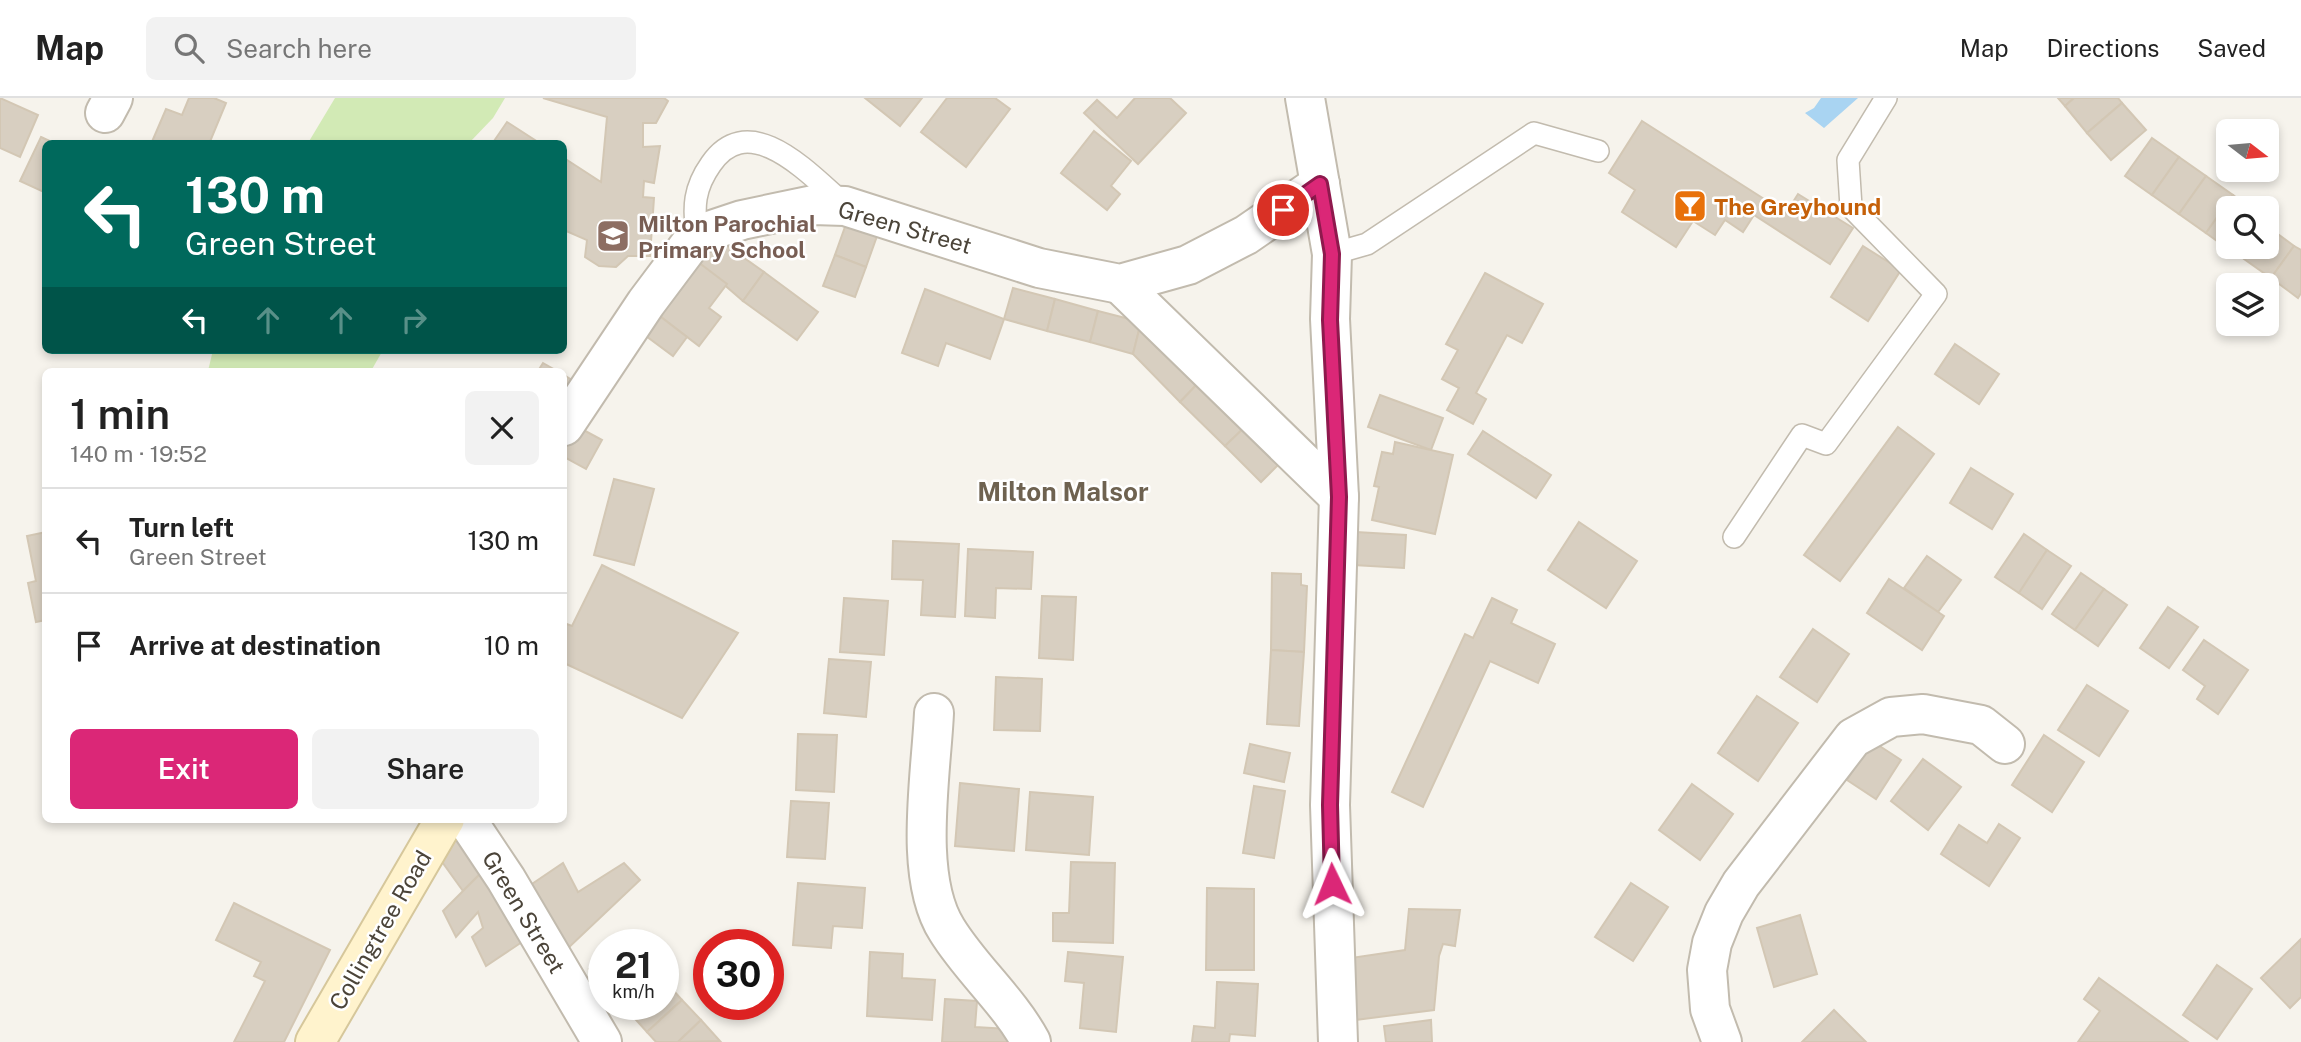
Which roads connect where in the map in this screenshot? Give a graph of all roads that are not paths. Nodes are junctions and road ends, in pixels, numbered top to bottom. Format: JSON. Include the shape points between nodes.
{"nodes":[{"id":1,"x":1305,"y":98,"type":"edge"},
{"id":2,"x":1886,"y":98,"type":"edge"},
{"id":3,"x":1598,"y":151,"type":"dead end"},
{"id":4,"x":1320,"y":184,"type":"junction"},
{"id":5,"x":845,"y":206,"type":"junction"},
{"id":6,"x":697,"y":235,"type":"junction"},
{"id":7,"x":1332,"y":254,"type":"junction"},
{"id":8,"x":1119,"y":284,"type":"junction"},
{"id":9,"x":567,"y":422,"type":"edge"},
{"id":10,"x":1339,"y":497,"type":"junction"},
{"id":11,"x":1734,"y":537,"type":"dead end"},
{"id":12,"x":934,"y":713,"type":"dead end"},
{"id":13,"x":2005,"y":744,"type":"dead end"},
{"id":14,"x":443,"y":823,"type":"edge"},
{"id":15,"x":469,"y":823,"type":"edge"},
{"id":16,"x":314,"y":1042,"type":"edge"},
{"id":17,"x":602,"y":1042,"type":"edge"},
{"id":18,"x":1031,"y":1042,"type":"edge"},
{"id":19,"x":1338,"y":1042,"type":"edge"},
{"id":20,"x":1722,"y":1042,"type":"edge"}],
"edges":[{"from":1,"to":4,"type":"street"},
{"from":2,"to":11,"type":"lane","via":[[1848,160],[1852,207],[1936,294],[1826,444],[1802,435]]},
{"from":3,"to":7,"type":"lane","via":[[1534,133],[1367,244]]},
{"from":4,"to":7,"type":"street"},
{"from":4,"to":8,"type":"street","name":"Green Street","via":[[1246,235],[1188,265]]},
{"from":5,"to":6,"type":"street","name":"Green Street","via":[[813,205]]},
{"from":5,"to":6,"type":"lane","via":[[782,152],[752,141],[739,142],[724,149],[702,177],[693,208]]},
{"from":5,"to":8,"type":"street","name":"Green Street","via":[[1039,268]]},
{"from":6,"to":9,"type":"street"},
{"from":7,"to":10,"type":"street","via":[[1330,320]]},
{"from":8,"to":10,"type":"street"},
{"from":10,"to":19,"type":"street","via":[[1330,805]]},
{"from":12,"to":18,"type":"street","via":[[927,869],[933,906],[947,932]]},
{"from":13,"to":20,"type":"street","via":[[1981,725],[1923,714],[1891,717],[1853,738],[1741,884],[1712,943],[1707,970],[1710,1009]]},
{"from":14,"to":16,"type":"street","name":"Collingtree Road"},
{"from":15,"to":17,"type":"street","name":"Green Street"}]}
